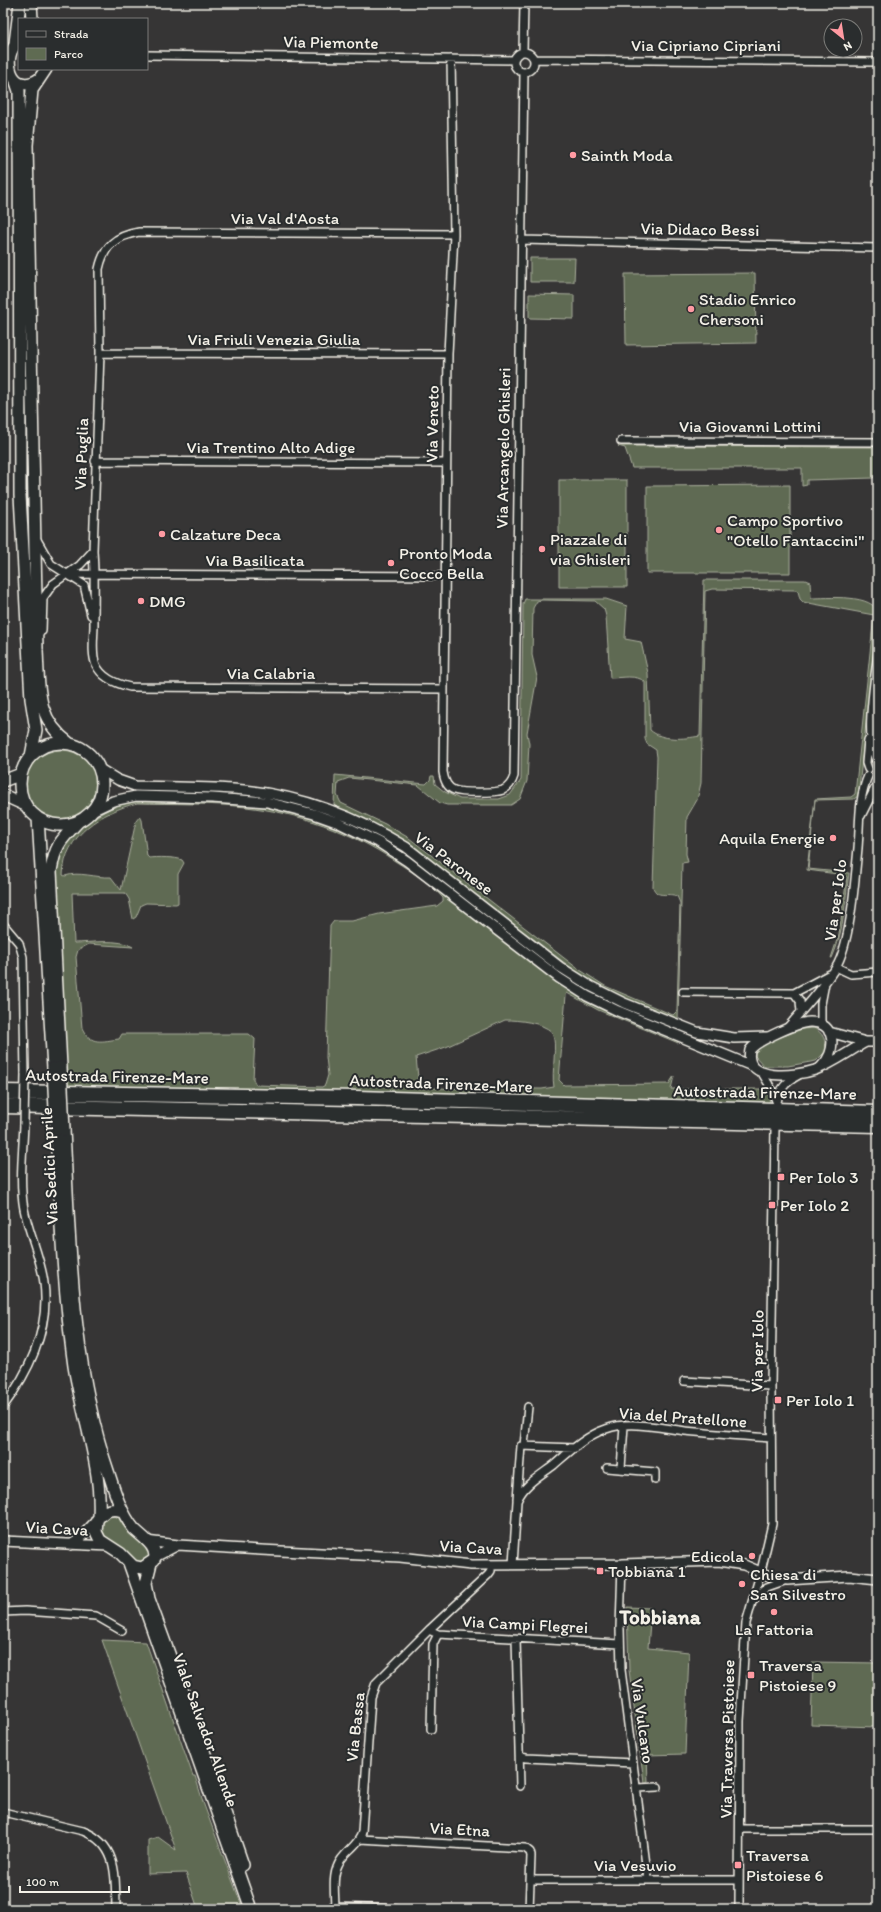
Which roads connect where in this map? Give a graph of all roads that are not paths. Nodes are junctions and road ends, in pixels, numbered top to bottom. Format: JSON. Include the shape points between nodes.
{"nodes":[{"id":1,"x":20,"y":3,"type":"edge"},
{"id":2,"x":31,"y":3,"type":"edge"},
{"id":3,"x":524,"y":3,"type":"edge"},
{"id":4,"x":19,"y":18,"type":"edge"},
{"id":5,"x":32,"y":18,"type":"edge"},
{"id":6,"x":18,"y":30,"type":"edge"},
{"id":7,"x":17,"y":43,"type":"edge"},
{"id":8,"x":524,"y":51,"type":"junction"},
{"id":9,"x":4,"y":53,"type":"edge"},
{"id":10,"x":148,"y":55,"type":"edge"},
{"id":11,"x":451,"y":59,"type":"junction"},
{"id":12,"x":534,"y":59,"type":"junction"},
{"id":13,"x":514,"y":60,"type":"junction"},
{"id":14,"x":878,"y":62,"type":"edge"},
{"id":15,"x":3,"y":65,"type":"edge"},
{"id":16,"x":45,"y":72,"type":"edge"},
{"id":17,"x":524,"y":72,"type":"junction"},
{"id":18,"x":16,"y":82,"type":"junction"},
{"id":19,"x":454,"y":234,"type":"junction"},
{"id":20,"x":116,"y":240,"type":"joint"},
{"id":21,"x":521,"y":240,"type":"junction"},
{"id":22,"x":878,"y":248,"type":"edge"},
{"id":23,"x":100,"y":353,"type":"junction"},
{"id":24,"x":448,"y":354,"type":"junction"},
{"id":25,"x":621,"y":441,"type":"dead end"},
{"id":26,"x":878,"y":442,"type":"edge"},
{"id":27,"x":95,"y":461,"type":"junction"},
{"id":28,"x":446,"y":463,"type":"junction"},
{"id":29,"x":34,"y":532,"type":"junction"},
{"id":30,"x":93,"y":552,"type":"junction"},
{"id":31,"x":65,"y":574,"type":"junction"},
{"id":32,"x":95,"y":575,"type":"junction"},
{"id":33,"x":445,"y":576,"type":"junction"},
{"id":34,"x":94,"y":625,"type":"junction"},
{"id":35,"x":37,"y":650,"type":"junction"},
{"id":36,"x":878,"y":652,"type":"edge"},
{"id":37,"x":102,"y":674,"type":"joint"},
{"id":38,"x":443,"y":689,"type":"junction"},
{"id":39,"x":871,"y":726,"type":"junction"},
{"id":40,"x":70,"y":744,"type":"junction"},
{"id":41,"x":31,"y":756,"type":"junction"},
{"id":42,"x":878,"y":765,"type":"edge"},
{"id":43,"x":100,"y":769,"type":"junction"},
{"id":44,"x":868,"y":773,"type":"junction"},
{"id":45,"x":21,"y":774,"type":"junction"},
{"id":46,"x":3,"y":781,"type":"edge"},
{"id":47,"x":878,"y":781,"type":"edge"},
{"id":48,"x":450,"y":787,"type":"joint"},
{"id":49,"x":3,"y":795,"type":"edge"},
{"id":50,"x":25,"y":805,"type":"junction"},
{"id":51,"x":92,"y":811,"type":"junction"},
{"id":52,"x":861,"y":816,"type":"junction"},
{"id":53,"x":38,"y":818,"type":"junction"},
{"id":54,"x":78,"y":822,"type":"junction"},
{"id":55,"x":3,"y":924,"type":"edge"},
{"id":56,"x":835,"y":969,"type":"junction"},
{"id":57,"x":878,"y":972,"type":"edge"},
{"id":58,"x":825,"y":983,"type":"junction"},
{"id":59,"x":683,"y":992,"type":"dead end"},
{"id":60,"x":794,"y":993,"type":"junction"},
{"id":61,"x":801,"y":1012,"type":"junction"},
{"id":62,"x":821,"y":1025,"type":"junction"},
{"id":63,"x":786,"y":1030,"type":"junction"},
{"id":64,"x":829,"y":1032,"type":"junction"},
{"id":65,"x":767,"y":1037,"type":"junction"},
{"id":66,"x":866,"y":1042,"type":"junction"},
{"id":67,"x":878,"y":1042,"type":"edge"},
{"id":68,"x":752,"y":1066,"type":"junction"},
{"id":69,"x":57,"y":1067,"type":"junction"},
{"id":70,"x":821,"y":1067,"type":"junction"},
{"id":71,"x":804,"y":1072,"type":"junction"},
{"id":72,"x":762,"y":1073,"type":"junction"},
{"id":73,"x":3,"y":1092,"type":"edge"},
{"id":74,"x":3,"y":1106,"type":"edge"},
{"id":75,"x":878,"y":1113,"type":"edge"},
{"id":76,"x":878,"y":1125,"type":"edge"},
{"id":77,"x":775,"y":1129,"type":"dead end"},
{"id":78,"x":60,"y":1130,"type":"junction"},
{"id":79,"x":684,"y":1380,"type":"dead end"},
{"id":80,"x":771,"y":1386,"type":"junction"},
{"id":81,"x":3,"y":1407,"type":"edge"},
{"id":82,"x":528,"y":1408,"type":"dead end"},
{"id":83,"x":624,"y":1426,"type":"junction"},
{"id":84,"x":771,"y":1438,"type":"junction"},
{"id":85,"x":524,"y":1445,"type":"junction"},
{"id":86,"x":575,"y":1448,"type":"junction"},
{"id":87,"x":607,"y":1468,"type":"dead end"},
{"id":88,"x":621,"y":1468,"type":"junction"},
{"id":89,"x":655,"y":1480,"type":"dead end"},
{"id":90,"x":517,"y":1501,"type":"junction"},
{"id":91,"x":122,"y":1511,"type":"junction"},
{"id":92,"x":98,"y":1519,"type":"junction"},
{"id":93,"x":3,"y":1541,"type":"edge"},
{"id":94,"x":146,"y":1541,"type":"junction"},
{"id":95,"x":71,"y":1545,"type":"junction"},
{"id":96,"x":178,"y":1545,"type":"junction"},
{"id":97,"x":109,"y":1546,"type":"junction"},
{"id":98,"x":153,"y":1560,"type":"junction"},
{"id":99,"x":129,"y":1563,"type":"junction"},
{"id":100,"x":491,"y":1564,"type":"junction"},
{"id":101,"x":622,"y":1564,"type":"junction"},
{"id":102,"x":513,"y":1565,"type":"junction"},
{"id":103,"x":761,"y":1572,"type":"junction"},
{"id":104,"x":878,"y":1579,"type":"edge"},
{"id":105,"x":787,"y":1580,"type":"junction"},
{"id":106,"x":752,"y":1601,"type":"junction"},
{"id":107,"x":3,"y":1612,"type":"edge"},
{"id":108,"x":429,"y":1630,"type":"junction"},
{"id":109,"x":122,"y":1631,"type":"dead end"},
{"id":110,"x":438,"y":1634,"type":"junction"},
{"id":111,"x":516,"y":1639,"type":"junction"},
{"id":112,"x":620,"y":1644,"type":"junction"},
{"id":113,"x":431,"y":1729,"type":"dead end"},
{"id":114,"x":520,"y":1757,"type":"junction"},
{"id":115,"x":633,"y":1763,"type":"junction"},
{"id":116,"x":520,"y":1786,"type":"dead end"},
{"id":117,"x":658,"y":1787,"type":"dead end"},
{"id":118,"x":636,"y":1788,"type":"junction"},
{"id":119,"x":3,"y":1812,"type":"edge"},
{"id":120,"x":740,"y":1829,"type":"junction"},
{"id":121,"x":878,"y":1829,"type":"edge"},
{"id":122,"x":360,"y":1839,"type":"junction"},
{"id":123,"x":530,"y":1880,"type":"junction"},
{"id":124,"x":648,"y":1880,"type":"junction"},
{"id":125,"x":740,"y":1880,"type":"junction"},
{"id":126,"x":335,"y":1908,"type":"edge"},
{"id":127,"x":116,"y":1909,"type":"edge"},
{"id":128,"x":251,"y":1909,"type":"edge"},
{"id":129,"x":259,"y":1909,"type":"edge"},
{"id":130,"x":396,"y":1909,"type":"edge"},
{"id":131,"x":529,"y":1909,"type":"edge"},
{"id":132,"x":739,"y":1909,"type":"edge"}],
"edges":[{"from":1,"to":4,"type":"main road"},
{"from":2,"to":5,"type":"main road"},
{"from":3,"to":8,"type":"street"},
{"from":6,"to":7,"type":"main road"},
{"from":7,"to":9,"type":"main road"},
{"from":8,"to":12,"type":"street","via":[[530,53]]},
{"from":8,"to":13,"type":"street","via":[[517,54]]},
{"from":9,"to":15,"type":"main road"},
{"from":10,"to":11,"type":"street","name":"Via Piemonte"},
{"from":11,"to":13,"type":"street","name":"Via Piemonte"},
{"from":11,"to":19,"type":"street","name":"Via Veneto"},
{"from":12,"to":14,"type":"street","name":"Via Cipriano Cipriani"},
{"from":12,"to":17,"type":"street","via":[[532,68]]},
{"from":13,"to":17,"type":"street","via":[[516,68]]},
{"from":15,"to":18,"type":"main road","via":[[7,74]]},
{"from":16,"to":18,"type":"main road","via":[[26,84]]},
{"from":16,"to":29,"type":"main road","via":[[32,90],[27,145]]},
{"from":17,"to":21,"type":"street","name":"Via Arcangelo Ghisleri"},
{"from":18,"to":41,"type":"main road","via":[[19,92],[20,184],[20,495],[31,699],[36,730]]},
{"from":19,"to":20,"type":"street","name":"Via Val d'Aosta","via":[[139,232]]},
{"from":19,"to":24,"type":"street","name":"Via Veneto"},
{"from":20,"to":23,"type":"street","name":"Via Puglia","via":[[107,248],[99,269]]},
{"from":21,"to":22,"type":"street","name":"Via Didaco Bessi"},
{"from":21,"to":48,"type":"street","name":"Via Arcangelo Ghisleri","via":[[514,776],[510,786],[499,791],[461,791]]},
{"from":23,"to":24,"type":"street","name":"Via Friuli Venezia Giulia"},
{"from":23,"to":27,"type":"street","name":"Via Puglia"},
{"from":24,"to":28,"type":"street","name":"Via Veneto"},
{"from":25,"to":26,"type":"street","name":"Via Giovanni Lottini"},
{"from":27,"to":28,"type":"street","name":"Via Trentino Alto Adige"},
{"from":27,"to":30,"type":"street","name":"Via Puglia"},
{"from":28,"to":33,"type":"street","name":"Via Veneto"},
{"from":29,"to":31,"type":"street","via":[[51,564]]},
{"from":29,"to":35,"type":"main road"},
{"from":30,"to":31,"type":"street"},
{"from":30,"to":32,"type":"street","name":"Via Puglia"},
{"from":31,"to":32,"type":"street","name":"Via Basilicata"},
{"from":31,"to":34,"type":"street","via":[[84,585]]},
{"from":31,"to":35,"type":"street","via":[[52,584],[43,598],[42,637]]},
{"from":32,"to":33,"type":"street","name":"Via Basilicata"},
{"from":32,"to":34,"type":"street","name":"Via Puglia"},
{"from":33,"to":38,"type":"street","name":"Via Veneto"},
{"from":34,"to":37,"type":"street","name":"Via Puglia","via":[[96,664]]},
{"from":35,"to":40,"type":"main road","via":[[42,707],[58,735]]},
{"from":36,"to":39,"type":"street","name":"Via per Iolo"},
{"from":37,"to":38,"type":"street","name":"Via Calabria","via":[[118,685],[130,687]]},
{"from":38,"to":48,"type":"street","name":"Via Veneto","via":[[443,772],[444,779]]},
{"from":39,"to":42,"type":"street","name":"Via per Iolo","via":[[871,748]]},
{"from":39,"to":44,"type":"street","name":"Via per Iolo","via":[[867,744]]},
{"from":40,"to":41,"type":"main road","via":[[54,743]]},
{"from":40,"to":43,"type":"main road","via":[[88,753]]},
{"from":41,"to":45,"type":"main road"},
{"from":42,"to":44,"type":"street","via":[[872,766]]},
{"from":43,"to":51,"type":"main road","name":"Via Sedici Aprile","via":[[103,782],[101,795]]},
{"from":43,"to":65,"type":"street","name":"Via Paronese","via":[[118,780],[136,786],[253,791],[294,798],[343,814],[406,847],[560,967],[624,1004],[697,1032],[734,1038]]},
{"from":44,"to":47,"type":"street","via":[[871,780]]},
{"from":44,"to":52,"type":"street","name":"Via per Iolo","via":[[860,805]]},
{"from":45,"to":46,"type":"main road"},
{"from":45,"to":50,"type":"main road","via":[[20,786]]},
{"from":47,"to":52,"type":"street","name":"Via per Iolo"},
{"from":49,"to":50,"type":"main road"},
{"from":50,"to":53,"type":"main road","name":"Via Sedici Aprile"},
{"from":51,"to":54,"type":"main road","name":"Via Sedici Aprile"},
{"from":51,"to":68,"type":"street","name":"Via Paronese","via":[[113,801],[136,796],[212,798],[268,802],[339,823],[407,860],[559,978],[587,996]]},
{"from":52,"to":56,"type":"street","name":"Via per Iolo","via":[[846,938]]},
{"from":53,"to":54,"type":"main road","name":"Via Sedici Aprile","via":[[58,826]]},
{"from":53,"to":69,"type":"main road","name":"Via Sedici Aprile"},
{"from":54,"to":69,"type":"main road","name":"Via Sedici Aprile","via":[[59,843],[51,871]]},
{"from":55,"to":81,"type":"street","bridge":true,"via":[[19,943],[24,957],[23,1200],[44,1283],[38,1342],[16,1391]]},
{"from":56,"to":57,"type":"street","via":[[851,974]]},
{"from":56,"to":58,"type":"street","name":"Via per Iolo"},
{"from":56,"to":60,"type":"street"},
{"from":58,"to":61,"type":"street","name":"Via per Iolo"},
{"from":58,"to":62,"type":"street","name":"Via per Iolo"},
{"from":59,"to":60,"type":"street"},
{"from":60,"to":61,"type":"street","via":[[800,1001]]},
{"from":61,"to":63,"type":"street","name":"Via per Iolo"},
{"from":62,"to":63,"type":"street","via":[[809,1022]]},
{"from":62,"to":64,"type":"street"},
{"from":63,"to":65,"type":"street"},
{"from":64,"to":66,"type":"street"},
{"from":64,"to":70,"type":"street","via":[[832,1052]]},
{"from":65,"to":68,"type":"street","via":[[750,1050],[749,1061]]},
{"from":66,"to":67,"type":"street"},
{"from":66,"to":70,"type":"street"},
{"from":68,"to":72,"type":"street","name":"Via Paronese"},
{"from":69,"to":78,"type":"main road","name":"Via Sedici Aprile","bridge":true},
{"from":70,"to":71,"type":"street"},
{"from":71,"to":72,"type":"street"},
{"from":71,"to":72,"type":"street","via":[[785,1084],[778,1094],[777,1102]]},
{"from":73,"to":75,"type":"highway","name":"Autostrada Firenze-Mare","via":[[357,1098]]},
{"from":74,"to":76,"type":"highway","name":"Autostrada Firenze-Mare"},
{"from":77,"to":80,"type":"street","name":"Via per Iolo"},
{"from":78,"to":91,"type":"main road","name":"Via Sedici Aprile","via":[[78,1332],[94,1424]]},
{"from":78,"to":92,"type":"main road","name":"Via Sedici Aprile","via":[[62,1250],[68,1321],[76,1376],[98,1479]]},
{"from":79,"to":80,"type":"street"},
{"from":80,"to":84,"type":"street","name":"Via per Iolo"},
{"from":82,"to":85,"type":"street"},
{"from":83,"to":84,"type":"street","name":"Via del Pratellone"},
{"from":83,"to":86,"type":"street","name":"Via del Pratellone","via":[[598,1432]]},
{"from":83,"to":88,"type":"street"},
{"from":84,"to":103,"type":"street","name":"Via per Iolo","via":[[772,1524]]},
{"from":85,"to":86,"type":"street"},
{"from":85,"to":90,"type":"street","via":[[520,1449]]},
{"from":86,"to":90,"type":"street","name":"Via del Pratellone","via":[[528,1486]]},
{"from":87,"to":88,"type":"street"},
{"from":88,"to":89,"type":"street","via":[[656,1472]]},
{"from":90,"to":102,"type":"street"},
{"from":91,"to":92,"type":"main road","via":[[110,1510]]},
{"from":91,"to":94,"type":"main road","name":"Via Sedici Aprile"},
{"from":92,"to":95,"type":"street"},
{"from":92,"to":97,"type":"main road","name":"Via Sedici Aprile","via":[[98,1536]]},
{"from":93,"to":95,"type":"street","name":"Via Cava"},
{"from":94,"to":96,"type":"street","name":"Via Cava"},
{"from":94,"to":98,"type":"main road","name":"Via Sedici Aprile","via":[[152,1547]]},
{"from":95,"to":97,"type":"street","name":"Via Cava"},
{"from":96,"to":98,"type":"street"},
{"from":96,"to":100,"type":"street","name":"Via Cava","via":[[400,1557],[471,1565]]},
{"from":97,"to":99,"type":"main road","name":"Via Sedici Aprile"},
{"from":98,"to":99,"type":"main road","via":[[139,1569]]},
{"from":98,"to":129,"type":"main road","name":"Viale Salvador Allende","via":[[146,1583],[149,1600]]},
{"from":99,"to":128,"type":"main road","name":"Viale Salvador Allende"},
{"from":100,"to":102,"type":"street","name":"Via Cava"},
{"from":100,"to":108,"type":"street","name":"Via Bassa","via":[[488,1575]]},
{"from":101,"to":102,"type":"street","name":"Via Cava"},
{"from":101,"to":103,"type":"street","name":"Via Cava","via":[[719,1561],[744,1565]]},
{"from":101,"to":112,"type":"street","name":"Via Vulcano"},
{"from":103,"to":105,"type":"street","name":"Via Cava"},
{"from":103,"to":106,"type":"street","name":"Via Traversa Pistoiese"},
{"from":104,"to":105,"type":"street","name":"Via Cava","via":[[849,1576]]},
{"from":105,"to":106,"type":"street","via":[[767,1587]]},
{"from":106,"to":120,"type":"street","name":"Via Traversa Pistoiese","via":[[746,1623],[741,1707]]},
{"from":107,"to":109,"type":"street","via":[[96,1616]]},
{"from":108,"to":110,"type":"street","name":"Via Campi Flegrei"},
{"from":108,"to":122,"type":"street","name":"Via Bassa","via":[[372,1690]]},
{"from":110,"to":111,"type":"street","name":"Via Campi Flegrei"},
{"from":110,"to":113,"type":"street","via":[[433,1644]]},
{"from":111,"to":112,"type":"street","name":"Via Campi Flegrei"},
{"from":111,"to":114,"type":"street"},
{"from":112,"to":115,"type":"street","name":"Via Vulcano"},
{"from":114,"to":115,"type":"street"},
{"from":114,"to":116,"type":"street"},
{"from":115,"to":118,"type":"street","name":"Via Vulcano"},
{"from":117,"to":118,"type":"street"},
{"from":118,"to":124,"type":"street","name":"Via Vulcano"},
{"from":119,"to":127,"type":"street","via":[[96,1836],[103,1843],[112,1862]]},
{"from":120,"to":121,"type":"street"},
{"from":120,"to":125,"type":"street","name":"Via Traversa Pistoiese"},
{"from":122,"to":123,"type":"street","name":"Via Etna","via":[[525,1848],[531,1856]]},
{"from":122,"to":126,"type":"street","via":[[338,1865]]},
{"from":123,"to":124,"type":"street","name":"Via Vesuvio"},
{"from":123,"to":131,"type":"street"},
{"from":124,"to":125,"type":"street","name":"Via Vesuvio"},
{"from":125,"to":132,"type":"street","name":"Via Traversa Pistoiese"},
{"from":126,"to":130,"type":"street"}]}
